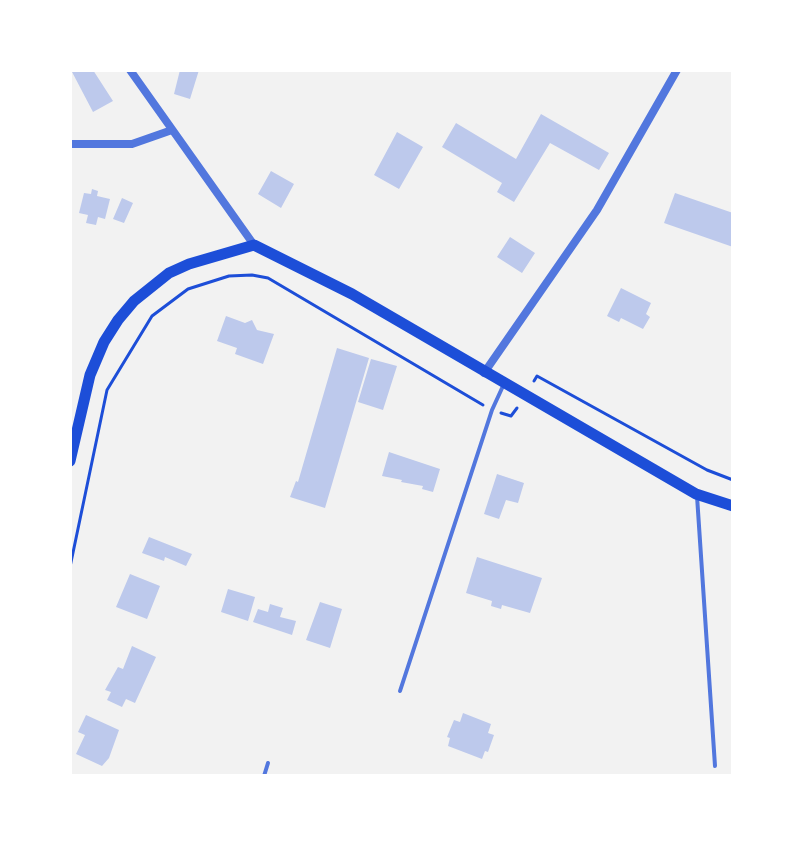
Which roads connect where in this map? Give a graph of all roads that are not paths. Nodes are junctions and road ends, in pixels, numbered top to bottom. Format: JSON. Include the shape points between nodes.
{"nodes":[{"id":1,"x":130,"y":70,"type":"edge"},
{"id":2,"x":677,"y":70,"type":"edge"},
{"id":3,"x":172,"y":130,"type":"junction"},
{"id":4,"x":70,"y":144,"type":"edge"},
{"id":5,"x":254,"y":245,"type":"junction"},
{"id":6,"x":484,"y":373,"type":"junction"},
{"id":7,"x":504,"y":384,"type":"junction"},
{"id":8,"x":70,"y":461,"type":"edge"},
{"id":9,"x":696,"y":494,"type":"junction"},
{"id":10,"x":733,"y":506,"type":"edge"},
{"id":11,"x":400,"y":691,"type":"dead end"},
{"id":12,"x":268,"y":763,"type":"dead end"},
{"id":13,"x":715,"y":766,"type":"dead end"},
{"id":14,"x":264,"y":776,"type":"edge"}],
"edges":[{"from":1,"to":3,"type":"street"},
{"from":2,"to":6,"type":"street","via":[[597,210]]},
{"from":3,"to":4,"type":"street","via":[[132,144]]},
{"from":3,"to":5,"type":"street"},
{"from":5,"to":6,"type":"main road","via":[[352,294]]},
{"from":5,"to":8,"type":"main road","via":[[169,273],[126,310],[90,375]]},
{"from":6,"to":7,"type":"main road"},
{"from":7,"to":9,"type":"main road"},
{"from":7,"to":11,"type":"lane"},
{"from":9,"to":10,"type":"main road"},
{"from":9,"to":13,"type":"lane"},
{"from":12,"to":14,"type":"lane"}]}
